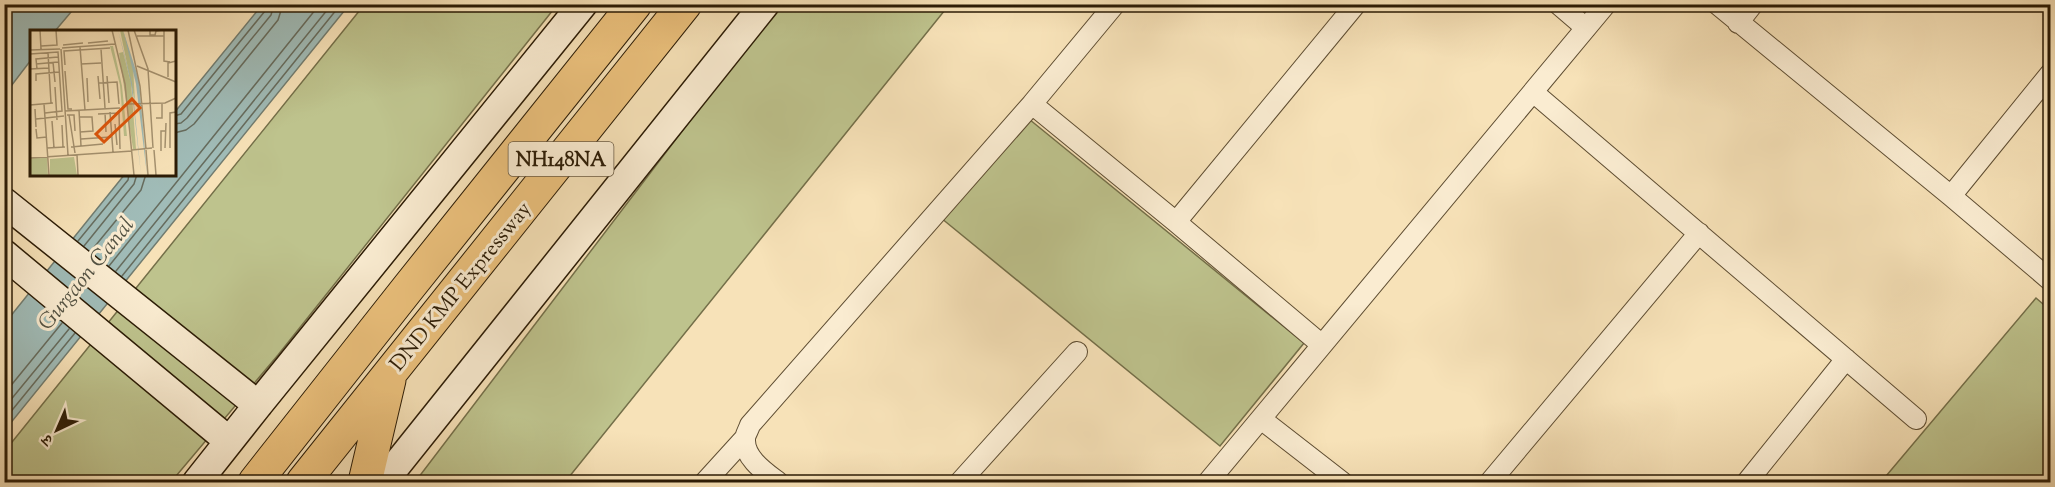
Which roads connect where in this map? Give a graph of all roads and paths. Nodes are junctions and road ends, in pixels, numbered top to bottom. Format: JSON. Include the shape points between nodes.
{"nodes":[{"id":1,"x":583,"y":4,"type":"edge"},
{"id":2,"x":635,"y":4,"type":"edge"},
{"id":3,"x":685,"y":4,"type":"edge"},
{"id":4,"x":765,"y":4,"type":"edge"},
{"id":5,"x":1115,"y":4,"type":"edge"},
{"id":6,"x":1356,"y":4,"type":"edge"},
{"id":7,"x":1558,"y":4,"type":"edge"},
{"id":8,"x":1606,"y":4,"type":"edge"},
{"id":9,"x":1717,"y":4,"type":"edge"},
{"id":10,"x":1753,"y":4,"type":"edge"},
{"id":11,"x":1738,"y":23,"type":"junction"},
{"id":12,"x":1586,"y":28,"type":"junction"},
{"id":13,"x":2050,"y":74,"type":"edge"},
{"id":14,"x":1533,"y":92,"type":"junction"},
{"id":15,"x":1032,"y":105,"type":"junction"},
{"id":16,"x":1951,"y":195,"type":"junction"},
{"id":17,"x":4,"y":202,"type":"edge"},
{"id":18,"x":1176,"y":222,"type":"junction"},
{"id":19,"x":1699,"y":233,"type":"junction"},
{"id":20,"x":4,"y":254,"type":"edge"},
{"id":21,"x":2050,"y":280,"type":"edge"},
{"id":22,"x":1322,"y":345,"type":"junction"},
{"id":23,"x":1077,"y":352,"type":"dead end"},
{"id":24,"x":1846,"y":359,"type":"junction"},
{"id":25,"x":391,"y":372,"type":"junction"},
{"id":26,"x":258,"y":405,"type":"junction"},
{"id":27,"x":1260,"y":419,"type":"junction"},
{"id":28,"x":1916,"y":419,"type":"dead end"},
{"id":29,"x":745,"y":438,"type":"junction"},
{"id":30,"x":229,"y":441,"type":"junction"},
{"id":31,"x":197,"y":483,"type":"edge"},
{"id":32,"x":255,"y":483,"type":"edge"},
{"id":33,"x":303,"y":483,"type":"edge"},
{"id":34,"x":365,"y":483,"type":"edge"},
{"id":35,"x":383,"y":483,"type":"edge"},
{"id":36,"x":705,"y":483,"type":"edge"},
{"id":37,"x":778,"y":483,"type":"edge"},
{"id":38,"x":960,"y":483,"type":"edge"},
{"id":39,"x":1208,"y":483,"type":"edge"},
{"id":40,"x":1342,"y":483,"type":"edge"},
{"id":41,"x":1490,"y":483,"type":"edge"},
{"id":42,"x":1747,"y":483,"type":"edge"}],
"edges":[{"from":1,"to":26,"type":"street"},
{"from":2,"to":32,"type":"highway","name":"DND KMP Expressway","number":"NH148NA"},
{"from":3,"to":25,"type":"highway","name":"DND KMP Expressway","number":"NH148NA"},
{"from":4,"to":35,"type":"street"},
{"from":5,"to":15,"type":"street"},
{"from":6,"to":18,"type":"street"},
{"from":7,"to":12,"type":"street"},
{"from":8,"to":12,"type":"street"},
{"from":9,"to":11,"type":"street"},
{"from":10,"to":11,"type":"street"},
{"from":11,"to":16,"type":"street"},
{"from":12,"to":14,"type":"street"},
{"from":13,"to":16,"type":"street"},
{"from":14,"to":19,"type":"street"},
{"from":14,"to":22,"type":"street"},
{"from":15,"to":18,"type":"street"},
{"from":15,"to":29,"type":"street","via":[[750,425]]},
{"from":16,"to":21,"type":"street"},
{"from":17,"to":26,"type":"street"},
{"from":18,"to":22,"type":"street"},
{"from":19,"to":24,"type":"street"},
{"from":19,"to":41,"type":"street"},
{"from":20,"to":30,"type":"street"},
{"from":22,"to":27,"type":"street"},
{"from":23,"to":38,"type":"street"},
{"from":24,"to":28,"type":"street"},
{"from":24,"to":42,"type":"street"},
{"from":25,"to":33,"type":"highway","name":"DND KMP Expressway","number":"NH148NA"},
{"from":25,"to":34,"type":"highway"},
{"from":26,"to":30,"type":"street"},
{"from":27,"to":39,"type":"street"},
{"from":27,"to":40,"type":"street"},
{"from":29,"to":36,"type":"street"},
{"from":29,"to":37,"type":"street","via":[[748,453]]},
{"from":30,"to":31,"type":"street"}]}
